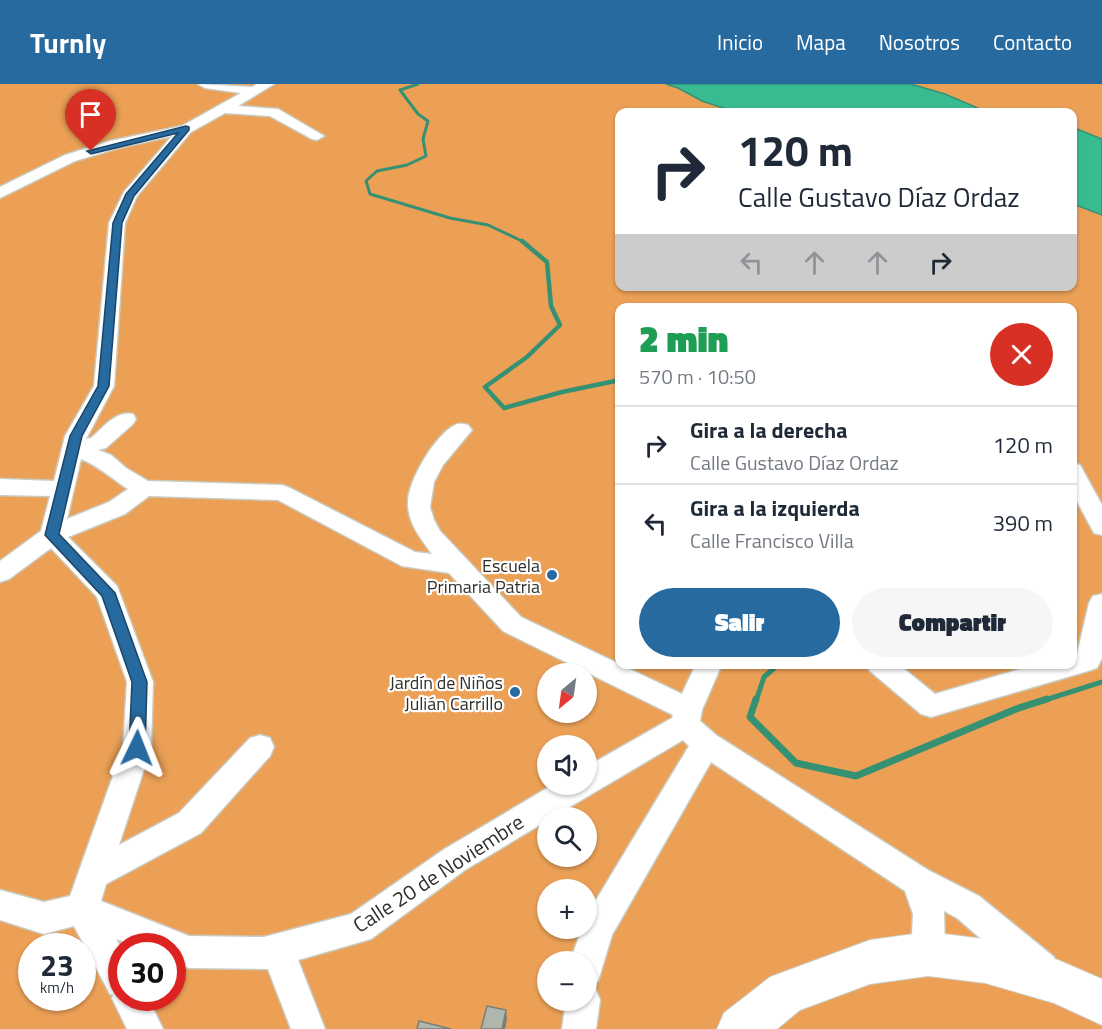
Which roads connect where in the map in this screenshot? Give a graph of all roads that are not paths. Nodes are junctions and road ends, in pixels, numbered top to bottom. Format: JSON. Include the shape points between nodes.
{"nodes":[{"id":1,"x":205,"y":84,"type":"edge"},
{"id":2,"x":261,"y":88,"type":"edge"},
{"id":3,"x":222,"y":109,"type":"junction"},
{"id":4,"x":186,"y":129,"type":"junction"},
{"id":5,"x":317,"y":135,"type":"dead end"},
{"id":6,"x":0,"y":193,"type":"edge"},
{"id":7,"x":126,"y":419,"type":"dead end"},
{"id":8,"x":461,"y":430,"type":"dead end"},
{"id":9,"x":75,"y":449,"type":"junction"},
{"id":10,"x":1077,"y":480,"type":"edge"},
{"id":11,"x":0,"y":487,"type":"edge"},
{"id":12,"x":144,"y":488,"type":"junction"},
{"id":13,"x":64,"y":489,"type":"junction"},
{"id":14,"x":1102,"y":527,"type":"edge"},
{"id":15,"x":52,"y":535,"type":"junction"},
{"id":16,"x":456,"y":565,"type":"junction"},
{"id":17,"x":0,"y":573,"type":"edge"},
{"id":18,"x":1102,"y":603,"type":"edge"},
{"id":19,"x":1077,"y":664,"type":"edge"},
{"id":20,"x":708,"y":669,"type":"edge"},
{"id":21,"x":885,"y":669,"type":"edge"},
{"id":22,"x":1060,"y":669,"type":"edge"},
{"id":23,"x":693,"y":727,"type":"junction"},
{"id":24,"x":260,"y":747,"type":"dead end"},
{"id":25,"x":597,"y":776,"type":"edge"},
{"id":26,"x":563,"y":795,"type":"edge"},
{"id":27,"x":94,"y":874,"type":"junction"},
{"id":28,"x":917,"y":880,"type":"junction"},
{"id":29,"x":0,"y":905,"type":"edge"},
{"id":30,"x":82,"y":909,"type":"junction"},
{"id":31,"x":278,"y":950,"type":"junction"},
{"id":32,"x":589,"y":951,"type":"edge"},
{"id":33,"x":928,"y":954,"type":"junction"},
{"id":34,"x":108,"y":956,"type":"edge"},
{"id":35,"x":1058,"y":982,"type":"junction"},
{"id":36,"x":1102,"y":1002,"type":"edge"},
{"id":37,"x":136,"y":1011,"type":"edge"},
{"id":38,"x":581,"y":1011,"type":"edge"},
{"id":39,"x":146,"y":1029,"type":"edge"},
{"id":40,"x":308,"y":1029,"type":"edge"},
{"id":41,"x":579,"y":1029,"type":"edge"},
{"id":42,"x":740,"y":1029,"type":"edge"}],
"edges":[{"from":1,"to":2,"type":"street"},
{"from":2,"to":3,"type":"street"},
{"from":3,"to":4,"type":"street"},
{"from":3,"to":5,"type":"street","via":[[273,112]]},
{"from":4,"to":6,"type":"street","via":[[70,158]]},
{"from":4,"to":9,"type":"street","via":[[130,195],[117,223],[104,386],[76,436]]},
{"from":7,"to":9,"type":"street","via":[[98,443]]},
{"from":8,"to":16,"type":"street","via":[[433,460],[419,489],[422,520]]},
{"from":9,"to":12,"type":"street","via":[[103,460]]},
{"from":9,"to":13,"type":"street"},
{"from":10,"to":14,"type":"street"},
{"from":11,"to":13,"type":"street"},
{"from":12,"to":15,"type":"street","via":[[117,508]]},
{"from":12,"to":16,"type":"street","via":[[282,493],[411,560]]},
{"from":13,"to":15,"type":"street"},
{"from":15,"to":17,"type":"street"},
{"from":15,"to":27,"type":"street","via":[[108,593],[140,682],[137,748]]},
{"from":16,"to":23,"type":"street","via":[[512,624]]},
{"from":18,"to":19,"type":"street","via":[[1088,661]]},
{"from":20,"to":23,"type":"street"},
{"from":21,"to":22,"type":"street","via":[[931,706]]},
{"from":23,"to":25,"type":"street"},
{"from":23,"to":28,"type":"street"},
{"from":23,"to":32,"type":"street"},
{"from":24,"to":27,"type":"street","via":[[190,823]]},
{"from":26,"to":31,"type":"street","name":"Calle 20 de Noviembre","via":[[454,860],[359,928]]},
{"from":27,"to":30,"type":"street"},
{"from":28,"to":33,"type":"street","via":[[929,914]]},
{"from":28,"to":35,"type":"street","via":[[968,907]]},
{"from":29,"to":30,"type":"street","via":[[44,918]]},
{"from":30,"to":31,"type":"street","name":"Calle 20 de Noviembre","via":[[189,952]]},
{"from":30,"to":34,"type":"street"},
{"from":31,"to":40,"type":"street"},
{"from":33,"to":35,"type":"main road","via":[[985,961]]},
{"from":33,"to":42,"type":"main road","via":[[870,962],[786,993]]},
{"from":35,"to":36,"type":"main road"},
{"from":37,"to":39,"type":"street"},
{"from":38,"to":41,"type":"street"}]}
